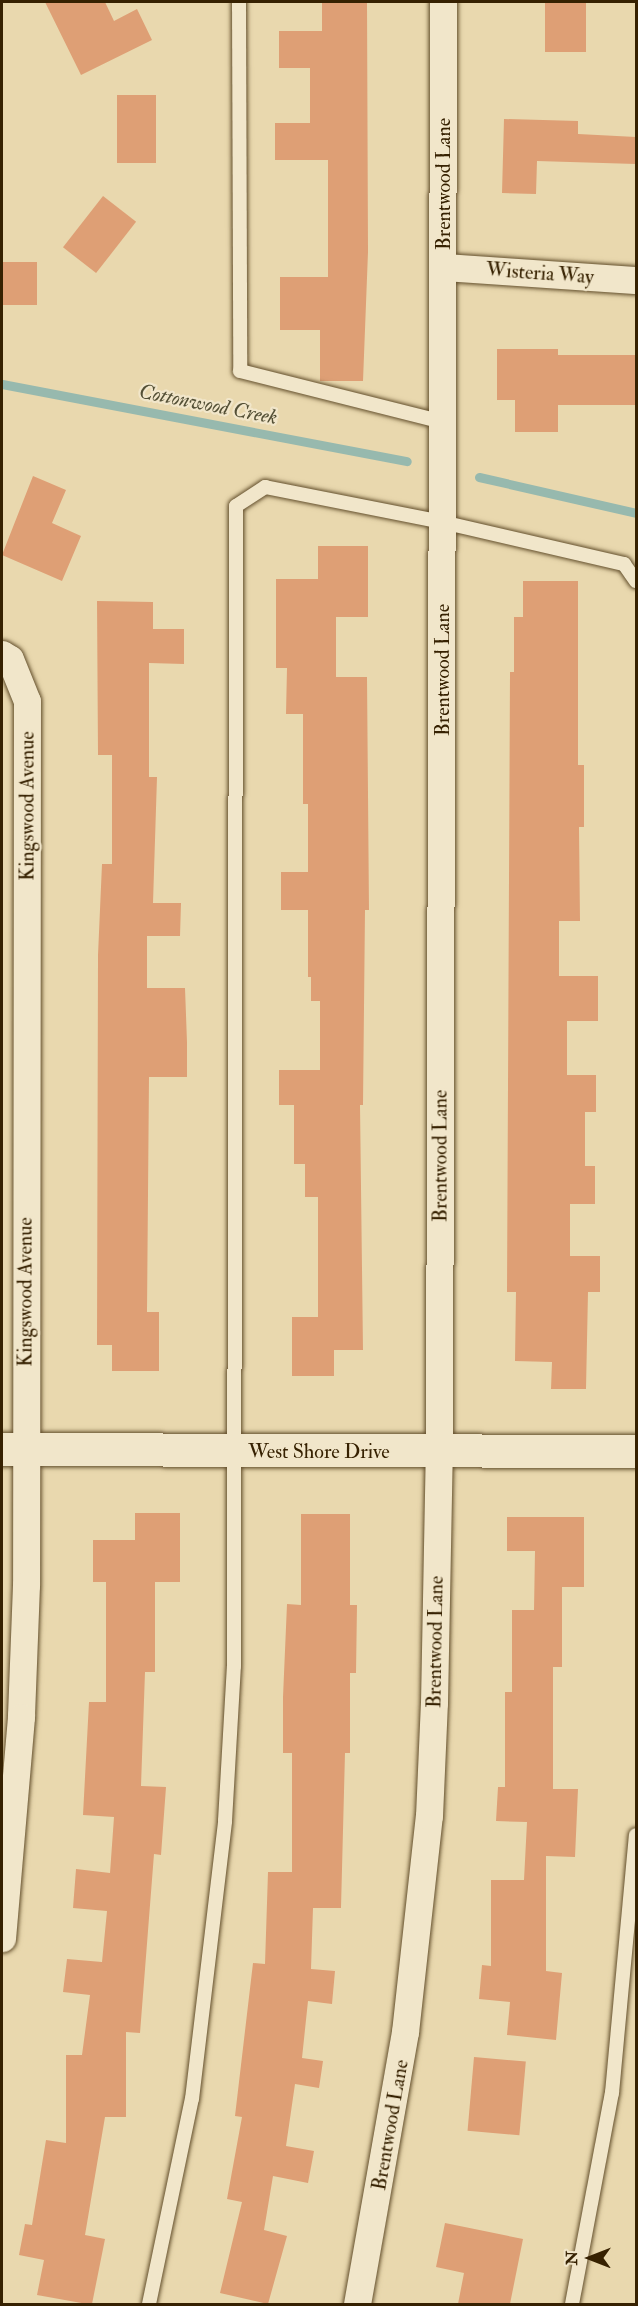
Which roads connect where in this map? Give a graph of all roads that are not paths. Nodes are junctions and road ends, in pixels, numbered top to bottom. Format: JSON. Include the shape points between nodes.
{"nodes":[{"id":1,"x":239,"y":2,"type":"edge"},
{"id":2,"x":443,"y":2,"type":"edge"},
{"id":3,"x":443,"y":267,"type":"junction"},
{"id":4,"x":636,"y":280,"type":"edge"},
{"id":5,"x":443,"y":422,"type":"junction"},
{"id":6,"x":442,"y":522,"type":"junction"},
{"id":7,"x":636,"y":581,"type":"edge"},
{"id":8,"x":2,"y":654,"type":"edge"},
{"id":9,"x":13,"y":1449,"type":"edge"},
{"id":10,"x":234,"y":1450,"type":"junction"},
{"id":11,"x":636,"y":1451,"type":"edge"},
{"id":12,"x":439,"y":1452,"type":"junction"},
{"id":13,"x":636,"y":1836,"type":"edge"},
{"id":14,"x":2,"y":1938,"type":"edge"},
{"id":15,"x":148,"y":2304,"type":"edge"},
{"id":16,"x":357,"y":2304,"type":"edge"},
{"id":17,"x":572,"y":2304,"type":"edge"}],
"edges":[{"from":1,"to":5,"type":"lane","via":[[240,371]]},
{"from":2,"to":3,"type":"street","name":"Brentwood Lane"},
{"from":3,"to":4,"type":"street","name":"Wisteria Way"},
{"from":3,"to":5,"type":"street","name":"Brentwood Lane"},
{"from":5,"to":6,"type":"street","name":"Brentwood Lane"},
{"from":6,"to":7,"type":"lane","via":[[624,564]]},
{"from":6,"to":10,"type":"lane","via":[[265,487],[236,506]]},
{"from":6,"to":12,"type":"street","name":"Brentwood Lane"},
{"from":8,"to":9,"type":"street","name":"Kingswood Avenue","via":[[10,659],[27,701]]},
{"from":9,"to":10,"type":"street","name":"West Shore Drive"},
{"from":9,"to":14,"type":"street","name":"Kingswood Avenue","via":[[21,1717]]},
{"from":10,"to":12,"type":"street","name":"West Shore Drive"},
{"from":10,"to":15,"type":"lane","via":[[234,1666],[225,1821],[192,2099]]},
{"from":11,"to":12,"type":"street","name":"West Shore Drive"},
{"from":12,"to":16,"type":"street","name":"Brentwood Lane","via":[[434,1714],[419,1923],[405,2032]]},
{"from":13,"to":17,"type":"lane","via":[[612,2093]]}]}
